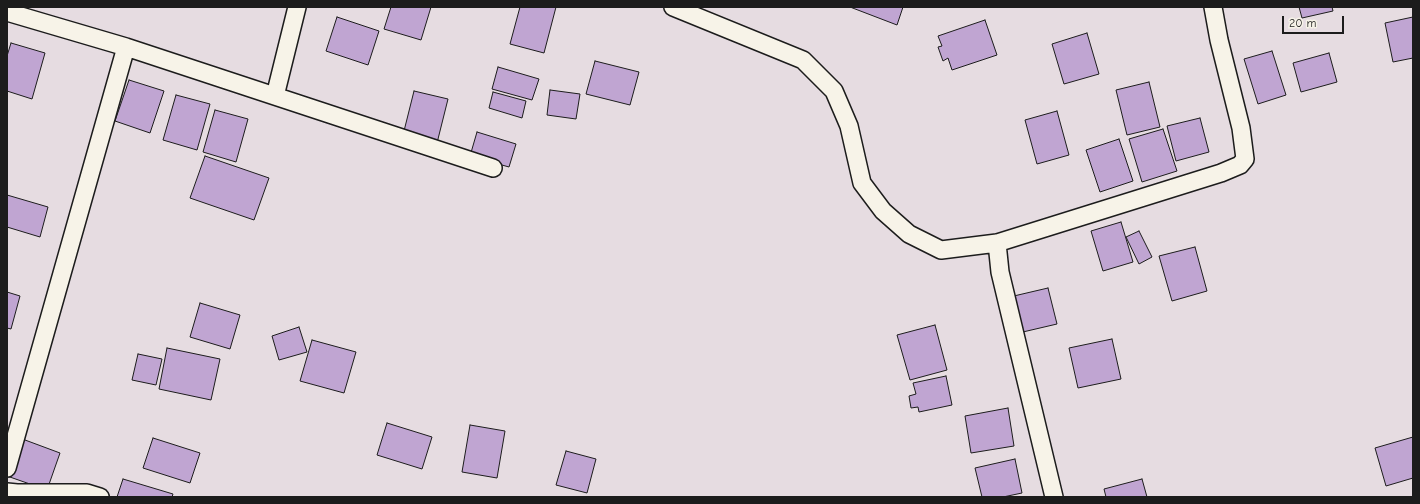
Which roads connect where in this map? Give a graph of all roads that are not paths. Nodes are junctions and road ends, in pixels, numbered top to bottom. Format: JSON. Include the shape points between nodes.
{"nodes":[{"id":1,"x":297,"y":7,"type":"edge"},
{"id":2,"x":673,"y":7,"type":"edge"},
{"id":3,"x":1213,"y":7,"type":"edge"},
{"id":4,"x":7,"y":12,"type":"edge"},
{"id":5,"x":126,"y":47,"type":"junction"},
{"id":6,"x":275,"y":96,"type":"junction"},
{"id":7,"x":493,"y":168,"type":"dead end"},
{"id":8,"x":997,"y":244,"type":"junction"},
{"id":9,"x":7,"y":468,"type":"edge"},
{"id":10,"x":7,"y":492,"type":"edge"},
{"id":11,"x":100,"y":497,"type":"edge"},
{"id":12,"x":1054,"y":497,"type":"edge"}],
"edges":[{"from":1,"to":6,"type":"street"},
{"from":2,"to":8,"type":"street","via":[[803,60],[834,91],[849,126],[862,183],[883,211],[909,234],[941,250]]},
{"from":3,"to":8,"type":"street","via":[[1241,128],[1245,159],[1240,165]]},
{"from":4,"to":5,"type":"street"},
{"from":5,"to":6,"type":"street"},
{"from":5,"to":9,"type":"street"},
{"from":6,"to":7,"type":"street"},
{"from":8,"to":12,"type":"street","via":[[1000,272]]},
{"from":10,"to":11,"type":"street","via":[[88,494]]}]}
